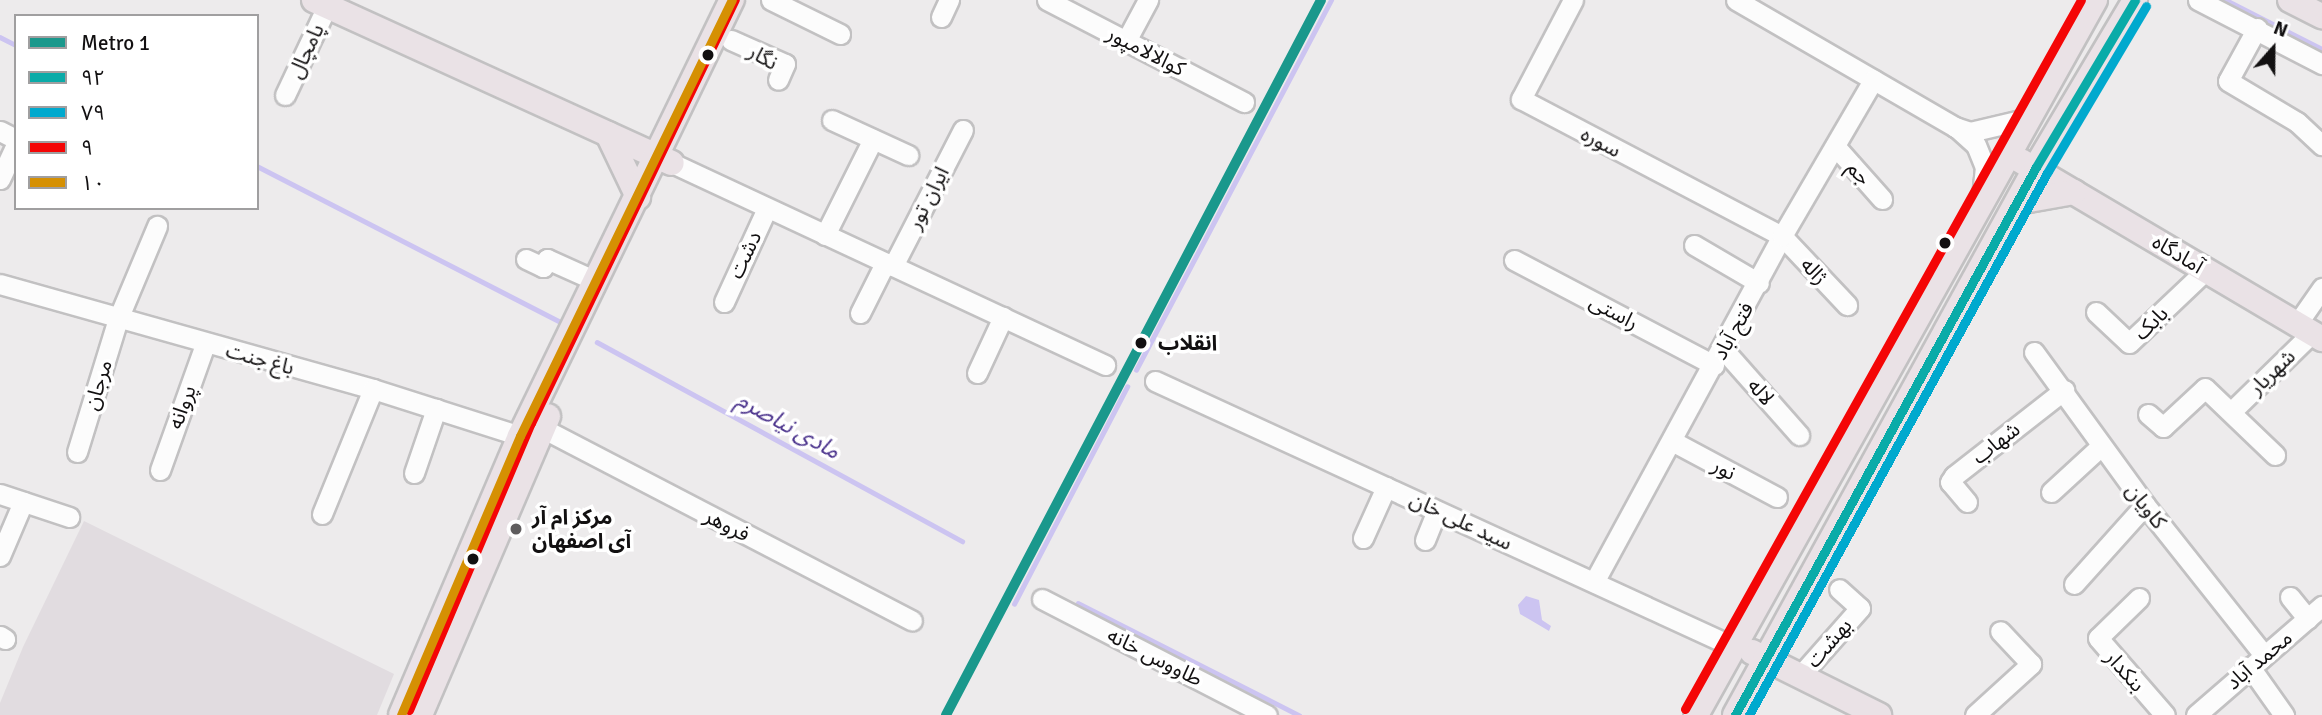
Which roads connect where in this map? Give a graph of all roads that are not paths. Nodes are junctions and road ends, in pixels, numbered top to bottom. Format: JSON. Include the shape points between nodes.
{"nodes":[{"id":1,"x":732,"y":0,"type":"edge"},
{"id":2,"x":749,"y":0,"type":"edge"},
{"id":3,"x":771,"y":0,"type":"edge"},
{"id":4,"x":1047,"y":0,"type":"edge"},
{"id":5,"x":1148,"y":0,"type":"edge"},
{"id":6,"x":1573,"y":0,"type":"edge"},
{"id":7,"x":1735,"y":0,"type":"edge"},
{"id":8,"x":2095,"y":0,"type":"edge"},
{"id":9,"x":2135,"y":0,"type":"edge"},
{"id":10,"x":2199,"y":0,"type":"edge"},
{"id":11,"x":2290,"y":0,"type":"edge"},
{"id":12,"x":321,"y":3,"type":"edge"},
{"id":13,"x":2322,"y":16,"type":"edge"},
{"id":14,"x":2257,"y":29,"type":"junction"},
{"id":15,"x":840,"y":34,"type":"dead end"},
{"id":16,"x":731,"y":40,"type":"junction"},
{"id":17,"x":1126,"y":41,"type":"junction"},
{"id":18,"x":2322,"y":64,"type":"edge"},
{"id":19,"x":778,"y":80,"type":"dead end"},
{"id":20,"x":1873,"y":80,"type":"junction"},
{"id":21,"x":285,"y":95,"type":"dead end"},
{"id":22,"x":1244,"y":102,"type":"dead end"},
{"id":23,"x":2029,"y":118,"type":"junction"},
{"id":24,"x":832,"y":120,"type":"dead end"},
{"id":25,"x":1954,"y":126,"type":"junction"},
{"id":26,"x":963,"y":130,"type":"dead end"},
{"id":27,"x":608,"y":134,"type":"junction"},
{"id":28,"x":873,"y":139,"type":"junction"},
{"id":29,"x":2322,"y":145,"type":"edge"},
{"id":30,"x":1835,"y":146,"type":"junction"},
{"id":31,"x":14,"y":149,"type":"edge"},
{"id":32,"x":908,"y":155,"type":"dead end"},
{"id":33,"x":2007,"y":156,"type":"junction"},
{"id":34,"x":665,"y":160,"type":"junction"},
{"id":35,"x":2036,"y":167,"type":"junction"},
{"id":36,"x":0,"y":179,"type":"edge"},
{"id":37,"x":2074,"y":192,"type":"junction"},
{"id":38,"x":638,"y":197,"type":"junction"},
{"id":39,"x":1882,"y":199,"type":"dead end"},
{"id":40,"x":1980,"y":206,"type":"junction"},
{"id":41,"x":767,"y":208,"type":"junction"},
{"id":42,"x":2014,"y":209,"type":"junction"},
{"id":43,"x":157,"y":226,"type":"dead end"},
{"id":44,"x":825,"y":235,"type":"junction"},
{"id":45,"x":1782,"y":236,"type":"junction"},
{"id":46,"x":1694,"y":245,"type":"dead end"},
{"id":47,"x":526,"y":259,"type":"dead end"},
{"id":48,"x":1514,"y":260,"type":"dead end"},
{"id":49,"x":889,"y":264,"type":"junction"},
{"id":50,"x":2206,"y":270,"type":"junction"},
{"id":51,"x":594,"y":280,"type":"junction"},
{"id":52,"x":1759,"y":283,"type":"junction"},
{"id":53,"x":0,"y":284,"type":"edge"},
{"id":54,"x":2322,"y":288,"type":"edge"},
{"id":55,"x":724,"y":302,"type":"dead end"},
{"id":56,"x":1847,"y":305,"type":"dead end"},
{"id":57,"x":2096,"y":312,"type":"dead end"},
{"id":58,"x":860,"y":313,"type":"dead end"},
{"id":59,"x":1003,"y":317,"type":"junction"},
{"id":60,"x":118,"y":319,"type":"junction"},
{"id":61,"x":2310,"y":332,"type":"edge"},
{"id":62,"x":205,"y":344,"type":"junction"},
{"id":63,"x":2034,"y":352,"type":"dead end"},
{"id":64,"x":1719,"y":357,"type":"junction"},
{"id":65,"x":1105,"y":365,"type":"dead end"},
{"id":66,"x":977,"y":373,"type":"dead end"},
{"id":67,"x":1155,"y":381,"type":"dead end"},
{"id":68,"x":373,"y":389,"type":"junction"},
{"id":69,"x":2064,"y":390,"type":"junction"},
{"id":70,"x":436,"y":409,"type":"junction"},
{"id":71,"x":2232,"y":411,"type":"junction"},
{"id":72,"x":2148,"y":414,"type":"dead end"},
{"id":73,"x":531,"y":432,"type":"junction"},
{"id":74,"x":1799,"y":435,"type":"dead end"},
{"id":75,"x":1672,"y":441,"type":"junction"},
{"id":76,"x":2101,"y":446,"type":"junction"},
{"id":77,"x":77,"y":452,"type":"dead end"},
{"id":78,"x":2275,"y":455,"type":"dead end"},
{"id":79,"x":160,"y":470,"type":"dead end"},
{"id":80,"x":414,"y":473,"type":"dead end"},
{"id":81,"x":1386,"y":487,"type":"junction"},
{"id":82,"x":2051,"y":492,"type":"dead end"},
{"id":83,"x":0,"y":494,"type":"edge"},
{"id":84,"x":1777,"y":497,"type":"dead end"},
{"id":85,"x":23,"y":502,"type":"junction"},
{"id":86,"x":1967,"y":502,"type":"dead end"},
{"id":87,"x":2145,"y":505,"type":"junction"},
{"id":88,"x":1437,"y":511,"type":"junction"},
{"id":89,"x":322,"y":514,"type":"dead end"},
{"id":90,"x":69,"y":517,"type":"dead end"},
{"id":91,"x":1363,"y":538,"type":"dead end"},
{"id":92,"x":1425,"y":540,"type":"dead end"},
{"id":93,"x":482,"y":551,"type":"junction"},
{"id":94,"x":0,"y":556,"type":"edge"},
{"id":95,"x":1594,"y":582,"type":"junction"},
{"id":96,"x":2074,"y":584,"type":"dead end"},
{"id":97,"x":1839,"y":589,"type":"dead end"},
{"id":98,"x":2290,"y":597,"type":"dead end"},
{"id":99,"x":2139,"y":598,"type":"dead end"},
{"id":100,"x":1042,"y":599,"type":"dead end"},
{"id":101,"x":1756,"y":608,"type":"junction"},
{"id":102,"x":2315,"y":613,"type":"edge"},
{"id":103,"x":1789,"y":618,"type":"junction"},
{"id":104,"x":912,"y":621,"type":"dead end"},
{"id":105,"x":2000,"y":631,"type":"dead end"},
{"id":106,"x":1734,"y":647,"type":"junction"},
{"id":107,"x":1768,"y":658,"type":"junction"},
{"id":108,"x":2257,"y":661,"type":"junction"},
{"id":109,"x":1799,"y":677,"type":"junction"},
{"id":110,"x":1844,"y":708,"type":"edge"},
{"id":111,"x":401,"y":715,"type":"edge"},
{"id":112,"x":420,"y":715,"type":"edge"},
{"id":113,"x":1267,"y":715,"type":"edge"},
{"id":114,"x":1696,"y":715,"type":"edge"},
{"id":115,"x":1735,"y":715,"type":"edge"},
{"id":116,"x":1879,"y":715,"type":"edge"},
{"id":117,"x":1975,"y":715,"type":"edge"},
{"id":118,"x":2165,"y":715,"type":"edge"},
{"id":119,"x":2196,"y":715,"type":"edge"},
{"id":120,"x":2284,"y":715,"type":"edge"}],
"edges":[{"from":1,"to":34,"type":"main road"},
{"from":2,"to":16,"type":"main road"},
{"from":3,"to":15,"type":"street"},
{"from":4,"to":17,"type":"street","name":"کوالالامپور"},
{"from":5,"to":17,"type":"street"},
{"from":6,"to":45,"type":"street","name":"سوره","via":[[1521,99]]},
{"from":7,"to":20,"type":"street"},
{"from":8,"to":23,"type":"main road"},
{"from":9,"to":35,"type":"main road"},
{"from":10,"to":14,"type":"street"},
{"from":11,"to":13,"type":"main road"},
{"from":12,"to":21,"type":"street","name":"پامچال"},
{"from":12,"to":27,"type":"main road"},
{"from":14,"to":18,"type":"street"},
{"from":14,"to":29,"type":"street","via":[[2228,81],[2297,122]]},
{"from":16,"to":19,"type":"street","name":"نگار","via":[[785,64]]},
{"from":16,"to":34,"type":"main road"},
{"from":17,"to":22,"type":"street","name":"کوالالامپور"},
{"from":20,"to":25,"type":"street"},
{"from":20,"to":30,"type":"street","name":"فتح آباد"},
{"from":23,"to":25,"type":"street","via":[[1970,131]]},
{"from":23,"to":33,"type":"main road"},
{"from":24,"to":28,"type":"street","name":"ایران تور"},
{"from":25,"to":40,"type":"street","via":[[1976,145],[1985,167]]},
{"from":26,"to":49,"type":"street","name":"ایران تور"},
{"from":27,"to":34,"type":"main road"},
{"from":27,"to":38,"type":"main road"},
{"from":28,"to":32,"type":"street","name":"ایران تور"},
{"from":28,"to":44,"type":"street"},
{"from":30,"to":39,"type":"street","name":"جم"},
{"from":30,"to":45,"type":"street","name":"فتح آباد"},
{"from":31,"to":36,"type":"street"},
{"from":33,"to":35,"type":"main road","name":"آمادگاه"},
{"from":33,"to":40,"type":"main road"},
{"from":34,"to":38,"type":"main road"},
{"from":34,"to":41,"type":"street"},
{"from":34,"to":73,"type":"main road"},
{"from":35,"to":37,"type":"main road","name":"آمادگاه"},
{"from":35,"to":42,"type":"main road"},
{"from":37,"to":42,"type":"main road"},
{"from":37,"to":50,"type":"main road","name":"آمادگاه"},
{"from":38,"to":51,"type":"main road"},
{"from":40,"to":42,"type":"main road","via":[[1995,198]]},
{"from":40,"to":101,"type":"main road"},
{"from":41,"to":44,"type":"street"},
{"from":41,"to":55,"type":"street","name":"دشت"},
{"from":42,"to":103,"type":"main road"},
{"from":43,"to":60,"type":"street","name":"مرجان"},
{"from":44,"to":49,"type":"street"},
{"from":45,"to":52,"type":"street","name":"فتح آباد"},
{"from":45,"to":56,"type":"street","name":"ژاله"},
{"from":46,"to":52,"type":"street"},
{"from":47,"to":51,"type":"street","via":[[543,267],[547,259]]},
{"from":48,"to":64,"type":"street","name":"راستی"},
{"from":49,"to":58,"type":"street","name":"ایران تور"},
{"from":49,"to":59,"type":"street"},
{"from":50,"to":57,"type":"street","name":"بابک","via":[[2129,343]]},
{"from":50,"to":61,"type":"main road","name":"آمادگاه"},
{"from":51,"to":73,"type":"main road"},
{"from":52,"to":64,"type":"street","name":"فتح آباد"},
{"from":53,"to":60,"type":"street","name":"باغ جنت"},
{"from":54,"to":61,"type":"street","name":"شهریار"},
{"from":59,"to":65,"type":"street"},
{"from":59,"to":66,"type":"street"},
{"from":60,"to":62,"type":"street","name":"باغ جنت"},
{"from":60,"to":77,"type":"street","name":"مرجان"},
{"from":61,"to":71,"type":"street","name":"شهریار"},
{"from":62,"to":68,"type":"street","name":"باغ جنت"},
{"from":62,"to":79,"type":"street","name":"پروانه"},
{"from":63,"to":69,"type":"street","name":"کاویان"},
{"from":64,"to":74,"type":"street","name":"لاله"},
{"from":64,"to":75,"type":"street","name":"فتح آباد"},
{"from":67,"to":81,"type":"street","name":"سید علی خان"},
{"from":68,"to":70,"type":"street","name":"باغ جنت"},
{"from":68,"to":89,"type":"street"},
{"from":69,"to":76,"type":"street","name":"کاویان"},
{"from":69,"to":86,"type":"street","name":"شهاب","via":[[1954,476],[1950,482]]},
{"from":70,"to":73,"type":"street","name":"باغ جنت"},
{"from":70,"to":80,"type":"street"},
{"from":71,"to":72,"type":"street","name":"شهریار","via":[[2205,388],[2163,427]]},
{"from":71,"to":78,"type":"street","name":"شهریار"},
{"from":73,"to":93,"type":"main road"},
{"from":73,"to":104,"type":"street","name":"فروهر"},
{"from":75,"to":84,"type":"street","name":"نور"},
{"from":75,"to":95,"type":"street","name":"فتح آباد"},
{"from":76,"to":82,"type":"street"},
{"from":76,"to":87,"type":"street","name":"کاویان"},
{"from":81,"to":88,"type":"street","name":"سید علی خان"},
{"from":81,"to":91,"type":"street"},
{"from":83,"to":85,"type":"street"},
{"from":85,"to":90,"type":"street"},
{"from":85,"to":94,"type":"street"},
{"from":87,"to":96,"type":"street"},
{"from":87,"to":108,"type":"street","name":"کاویان"},
{"from":88,"to":92,"type":"street"},
{"from":88,"to":95,"type":"street","name":"سید علی خان"},
{"from":93,"to":111,"type":"main road"},
{"from":93,"to":112,"type":"main road"},
{"from":95,"to":106,"type":"street","name":"سید علی خان"},
{"from":97,"to":109,"type":"street","name":"بهشت","via":[[1864,612]]},
{"from":98,"to":102,"type":"street"},
{"from":99,"to":118,"type":"street","name":"بنکدار","via":[[2098,638]]},
{"from":100,"to":113,"type":"street","name":"طاووس خانه"},
{"from":101,"to":103,"type":"main road","via":[[1758,628],[1765,634],[1774,636]]},
{"from":101,"to":106,"type":"main road"},
{"from":102,"to":108,"type":"street","name":"محمد آباد"},
{"from":103,"to":107,"type":"main road"},
{"from":105,"to":117,"type":"street","via":[[2031,664]]},
{"from":106,"to":107,"type":"main road","name":"سید علی خان"},
{"from":106,"to":114,"type":"main road"},
{"from":107,"to":109,"type":"main road","name":"سید علی خان"},
{"from":107,"to":115,"type":"main road"},
{"from":108,"to":119,"type":"street","name":"محمد آباد"},
{"from":108,"to":120,"type":"street","name":"کاویان"},
{"from":109,"to":110,"type":"main road","name":"سید علی خان"},
{"from":110,"to":116,"type":"main road","name":"سید علی خان"}]}
